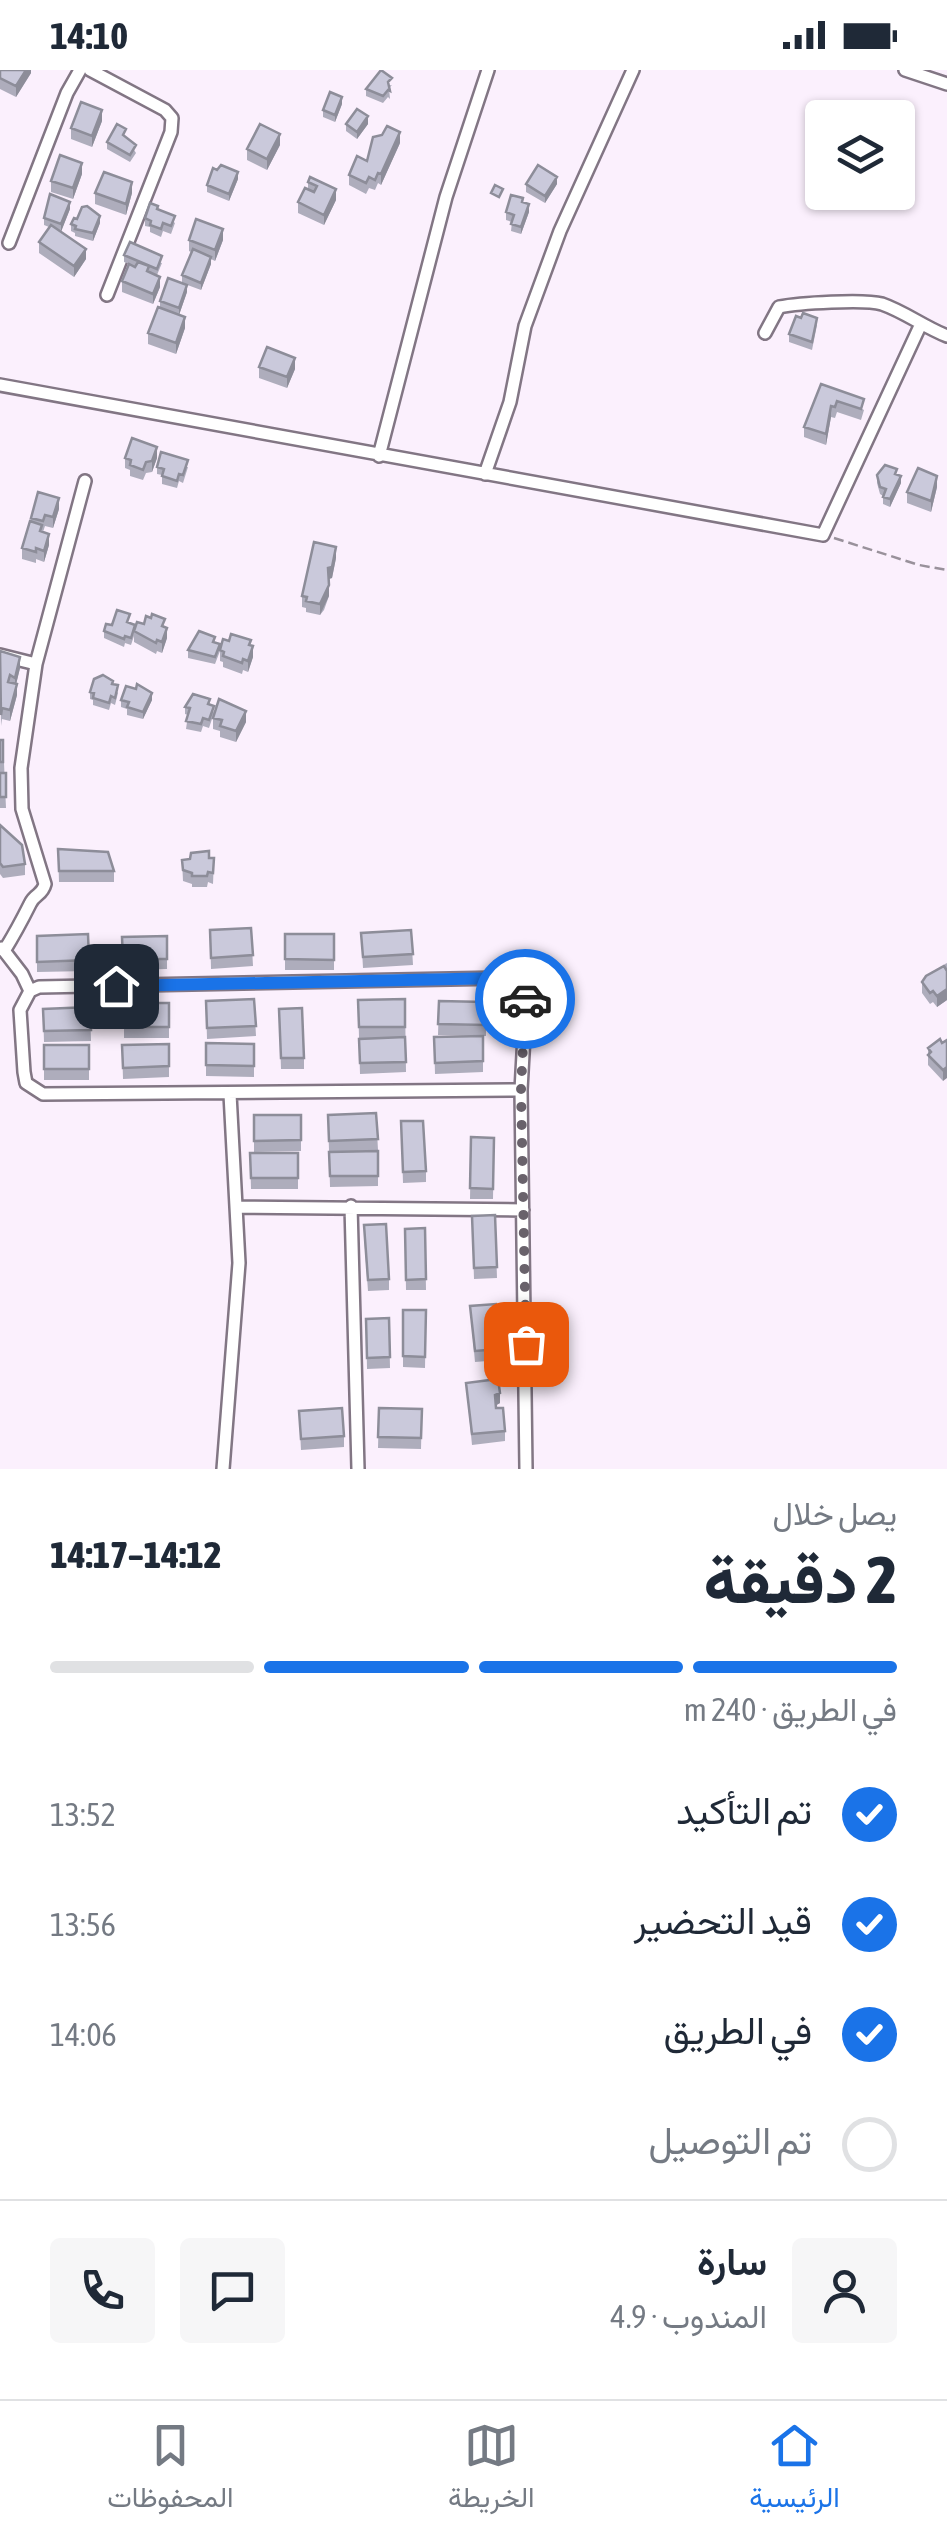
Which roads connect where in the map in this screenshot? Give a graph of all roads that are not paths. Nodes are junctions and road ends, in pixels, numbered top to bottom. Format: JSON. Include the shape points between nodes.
{"nodes":[{"id":1,"x":80,"y":70,"type":"edge"},
{"id":2,"x":90,"y":70,"type":"edge"},
{"id":3,"x":488,"y":70,"type":"edge"},
{"id":4,"x":633,"y":70,"type":"edge"},
{"id":5,"x":904,"y":70,"type":"edge"},
{"id":6,"x":947,"y":84,"type":"edge"},
{"id":7,"x":9,"y":243,"type":"dead end"},
{"id":8,"x":108,"y":295,"type":"dead end"},
{"id":9,"x":920,"y":326,"type":"junction"},
{"id":10,"x":765,"y":333,"type":"dead end"},
{"id":11,"x":947,"y":336,"type":"edge"},
{"id":12,"x":4,"y":386,"type":"edge"},
{"id":13,"x":0,"y":402,"type":"edge"},
{"id":14,"x":380,"y":456,"type":"junction"},
{"id":15,"x":485,"y":474,"type":"junction"},
{"id":16,"x":85,"y":480,"type":"dead end"},
{"id":17,"x":0,"y":655,"type":"edge"},
{"id":18,"x":36,"y":664,"type":"junction"},
{"id":19,"x":2,"y":948,"type":"edge"},
{"id":20,"x":30,"y":991,"type":"junction"},
{"id":21,"x":521,"y":1090,"type":"junction"},
{"id":22,"x":230,"y":1094,"type":"junction"},
{"id":23,"x":352,"y":1206,"type":"junction"},
{"id":24,"x":238,"y":1207,"type":"junction"},
{"id":25,"x":523,"y":1210,"type":"junction"},
{"id":26,"x":223,"y":1469,"type":"edge"},
{"id":27,"x":358,"y":1469,"type":"edge"},
{"id":28,"x":526,"y":1469,"type":"edge"}],
"edges":[{"from":1,"to":7,"type":"street"},
{"from":2,"to":8,"type":"street","via":[[172,118]]},
{"from":3,"to":14,"type":"street","via":[[446,198]]},
{"from":4,"to":15,"type":"street","via":[[525,326],[510,402]]},
{"from":5,"to":6,"type":"street"},
{"from":9,"to":10,"type":"street","via":[[878,302],[800,302],[778,307]]},
{"from":9,"to":11,"type":"street"},
{"from":9,"to":15,"type":"street","via":[[823,535]]},
{"from":12,"to":13,"type":"street"},
{"from":12,"to":14,"type":"street"},
{"from":14,"to":15,"type":"street"},
{"from":16,"to":18,"type":"street"},
{"from":17,"to":18,"type":"street"},
{"from":18,"to":19,"type":"street","via":[[20,768],[22,808],[45,884]]},
{"from":19,"to":20,"type":"street"},
{"from":20,"to":21,"type":"street","via":[[502,978],[518,985],[526,1000]]},
{"from":20,"to":22,"type":"street","via":[[20,1010],[24,1072],[42,1094]]},
{"from":21,"to":22,"type":"street"},
{"from":21,"to":25,"type":"street"},
{"from":22,"to":24,"type":"street"},
{"from":23,"to":24,"type":"street"},
{"from":23,"to":25,"type":"street"},
{"from":23,"to":27,"type":"street"},
{"from":24,"to":26,"type":"street","via":[[237,1313]]},
{"from":25,"to":28,"type":"street"}]}
